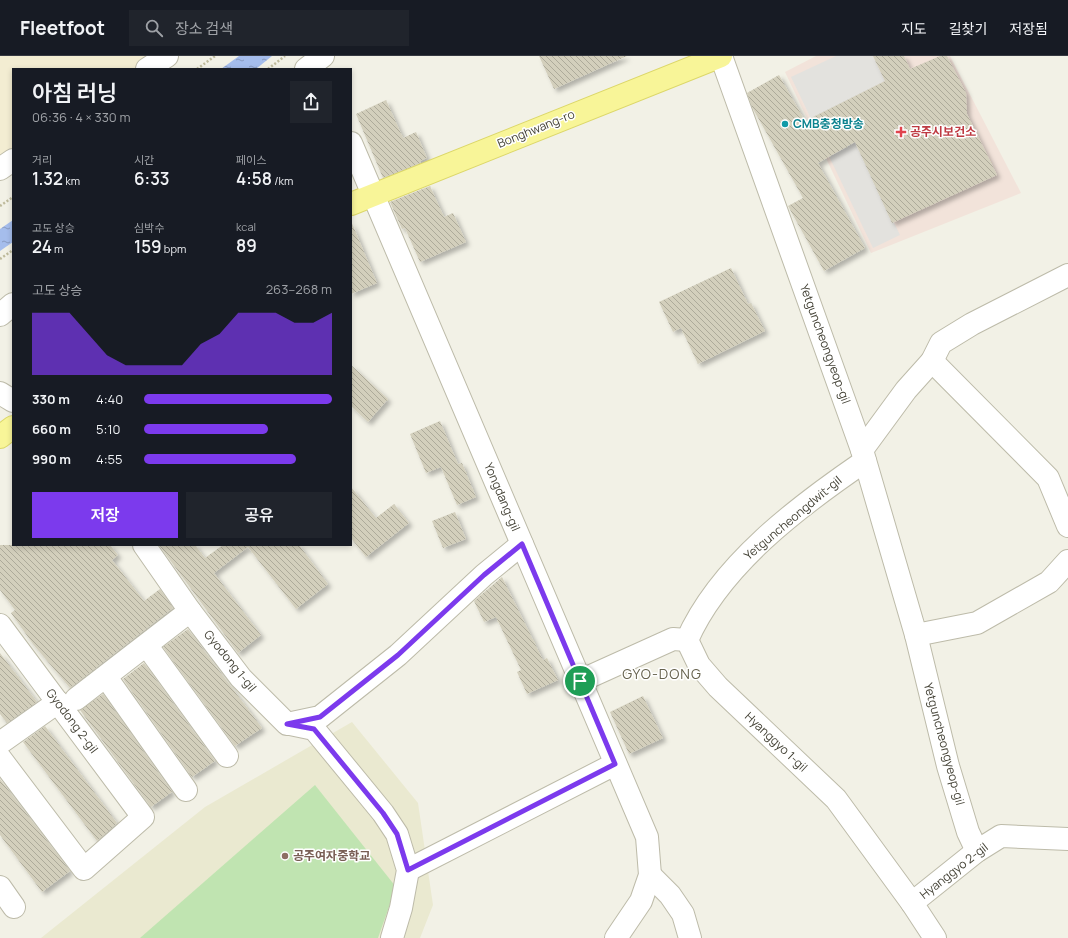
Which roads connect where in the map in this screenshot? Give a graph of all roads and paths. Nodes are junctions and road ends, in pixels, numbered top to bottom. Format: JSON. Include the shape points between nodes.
{"nodes":[{"id":1,"x":167,"y":56,"type":"edge"},
{"id":2,"x":216,"y":56,"type":"edge"},
{"id":3,"x":285,"y":56,"type":"edge"},
{"id":4,"x":721,"y":56,"type":"edge"},
{"id":5,"x":149,"y":68,"type":"edge"},
{"id":6,"x":198,"y":68,"type":"edge"},
{"id":7,"x":269,"y":68,"type":"edge"},
{"id":8,"x":352,"y":145,"type":"edge"},
{"id":9,"x":12,"y":161,"type":"edge"},
{"id":10,"x":0,"y":169,"type":"edge"},
{"id":11,"x":374,"y":194,"type":"junction"},
{"id":12,"x":12,"y":198,"type":"edge"},
{"id":13,"x":352,"y":204,"type":"edge"},
{"id":14,"x":0,"y":206,"type":"edge"},
{"id":15,"x":12,"y":251,"type":"edge"},
{"id":16,"x":0,"y":259,"type":"edge"},
{"id":17,"x":1068,"y":275,"type":"edge"},
{"id":18,"x":12,"y":305,"type":"edge"},
{"id":19,"x":0,"y":314,"type":"edge"},
{"id":20,"x":932,"y":360,"type":"junction"},
{"id":21,"x":0,"y":393,"type":"edge"},
{"id":22,"x":12,"y":400,"type":"edge"},
{"id":23,"x":12,"y":428,"type":"edge"},
{"id":24,"x":0,"y":437,"type":"edge"},
{"id":25,"x":864,"y":455,"type":"junction"},
{"id":26,"x":1068,"y":526,"type":"edge"},
{"id":27,"x":522,"y":544,"type":"junction"},
{"id":28,"x":145,"y":546,"type":"edge"},
{"id":29,"x":1068,"y":561,"type":"edge"},
{"id":30,"x":190,"y":611,"type":"junction"},
{"id":31,"x":0,"y":625,"type":"edge"},
{"id":32,"x":916,"y":635,"type":"junction"},
{"id":33,"x":687,"y":640,"type":"junction"},
{"id":34,"x":147,"y":646,"type":"junction"},
{"id":35,"x":106,"y":677,"type":"junction"},
{"id":36,"x":580,"y":681,"type":"junction"},
{"id":37,"x":67,"y":701,"type":"junction"},
{"id":38,"x":287,"y":724,"type":"junction"},
{"id":39,"x":0,"y":743,"type":"edge"},
{"id":40,"x":227,"y":756,"type":"dead end"},
{"id":41,"x":0,"y":758,"type":"edge"},
{"id":42,"x":615,"y":764,"type":"junction"},
{"id":43,"x":186,"y":790,"type":"dead end"},
{"id":44,"x":1068,"y":839,"type":"edge"},
{"id":45,"x":976,"y":851,"type":"junction"},
{"id":46,"x":408,"y":870,"type":"junction"},
{"id":47,"x":650,"y":875,"type":"junction"},
{"id":48,"x":0,"y":887,"type":"edge"},
{"id":49,"x":912,"y":903,"type":"junction"},
{"id":50,"x":14,"y":907,"type":"dead end"},
{"id":51,"x":392,"y":938,"type":"edge"},
{"id":52,"x":616,"y":938,"type":"edge"},
{"id":53,"x":690,"y":938,"type":"edge"},
{"id":54,"x":935,"y":938,"type":"edge"}],
"edges":[{"from":1,"to":5,"type":"street"},
{"from":2,"to":6,"type":"path"},
{"from":3,"to":7,"type":"path"},
{"from":4,"to":11,"type":"main road","name":"Bonghwang-ro"},
{"from":4,"to":25,"type":"street","name":"Yetguncheongyeop-gil"},
{"from":8,"to":11,"type":"street","name":"Yongdang-gil"},
{"from":9,"to":10,"type":"street"},
{"from":11,"to":13,"type":"main road","name":"Bonghwang-ro"},
{"from":11,"to":27,"type":"street","name":"Yongdang-gil"},
{"from":12,"to":14,"type":"path"},
{"from":15,"to":16,"type":"path"},
{"from":17,"to":20,"type":"street","name":"Yetguncheongdwit-gil","via":[[972,324],[942,343]]},
{"from":18,"to":19,"type":"street"},
{"from":20,"to":25,"type":"street","name":"Yetguncheongdwit-gil","via":[[906,390]]},
{"from":20,"to":26,"type":"street","via":[[1048,478]]},
{"from":21,"to":22,"type":"street"},
{"from":23,"to":24,"type":"main road"},
{"from":25,"to":32,"type":"street","name":"Yetguncheongyeop-gil"},
{"from":25,"to":33,"type":"street","name":"Yetguncheongdwit-gil","via":[[745,556],[697,618]]},
{"from":27,"to":36,"type":"street","name":"Yongdang-gil"},
{"from":27,"to":38,"type":"street","via":[[484,575],[398,655],[320,717]]},
{"from":28,"to":30,"type":"street","name":"Gyodong 1-gil"},
{"from":29,"to":32,"type":"street","via":[[1049,582],[976,623]]},
{"from":30,"to":34,"type":"street"},
{"from":30,"to":38,"type":"street","name":"Gyodong 1-gil","via":[[241,678]]},
{"from":31,"to":37,"type":"street","name":"Gyodong 2-gil"},
{"from":32,"to":45,"type":"street","name":"Yetguncheongyeop-gil","via":[[948,766]]},
{"from":33,"to":36,"type":"street","via":[[673,639]]},
{"from":33,"to":49,"type":"street","name":"Hyanggyo 1-gil","via":[[699,664],[718,687],[836,799]]},
{"from":34,"to":35,"type":"street"},
{"from":34,"to":40,"type":"street"},
{"from":35,"to":37,"type":"street"},
{"from":35,"to":43,"type":"street"},
{"from":36,"to":42,"type":"street","name":"Yongdang-gil"},
{"from":37,"to":39,"type":"street"},
{"from":37,"to":41,"type":"street","name":"Gyodong 2-gil","via":[[143,817],[84,869]]},
{"from":38,"to":46,"type":"street","via":[[314,729],[383,813],[397,834]]},
{"from":42,"to":46,"type":"street"},
{"from":42,"to":47,"type":"street","name":"Yongdang-gil","via":[[646,837]]},
{"from":44,"to":45,"type":"street","name":"Hyanggyo 2-gil","via":[[1001,836]]},
{"from":45,"to":49,"type":"street","name":"Hyanggyo 2-gil"},
{"from":46,"to":51,"type":"street"},
{"from":47,"to":52,"type":"street","name":"Yongdang-gil","via":[[641,901]]},
{"from":47,"to":53,"type":"street","via":[[683,914]]},
{"from":48,"to":50,"type":"street"},
{"from":49,"to":54,"type":"street","name":"Hyanggyo 1-gil"}]}
